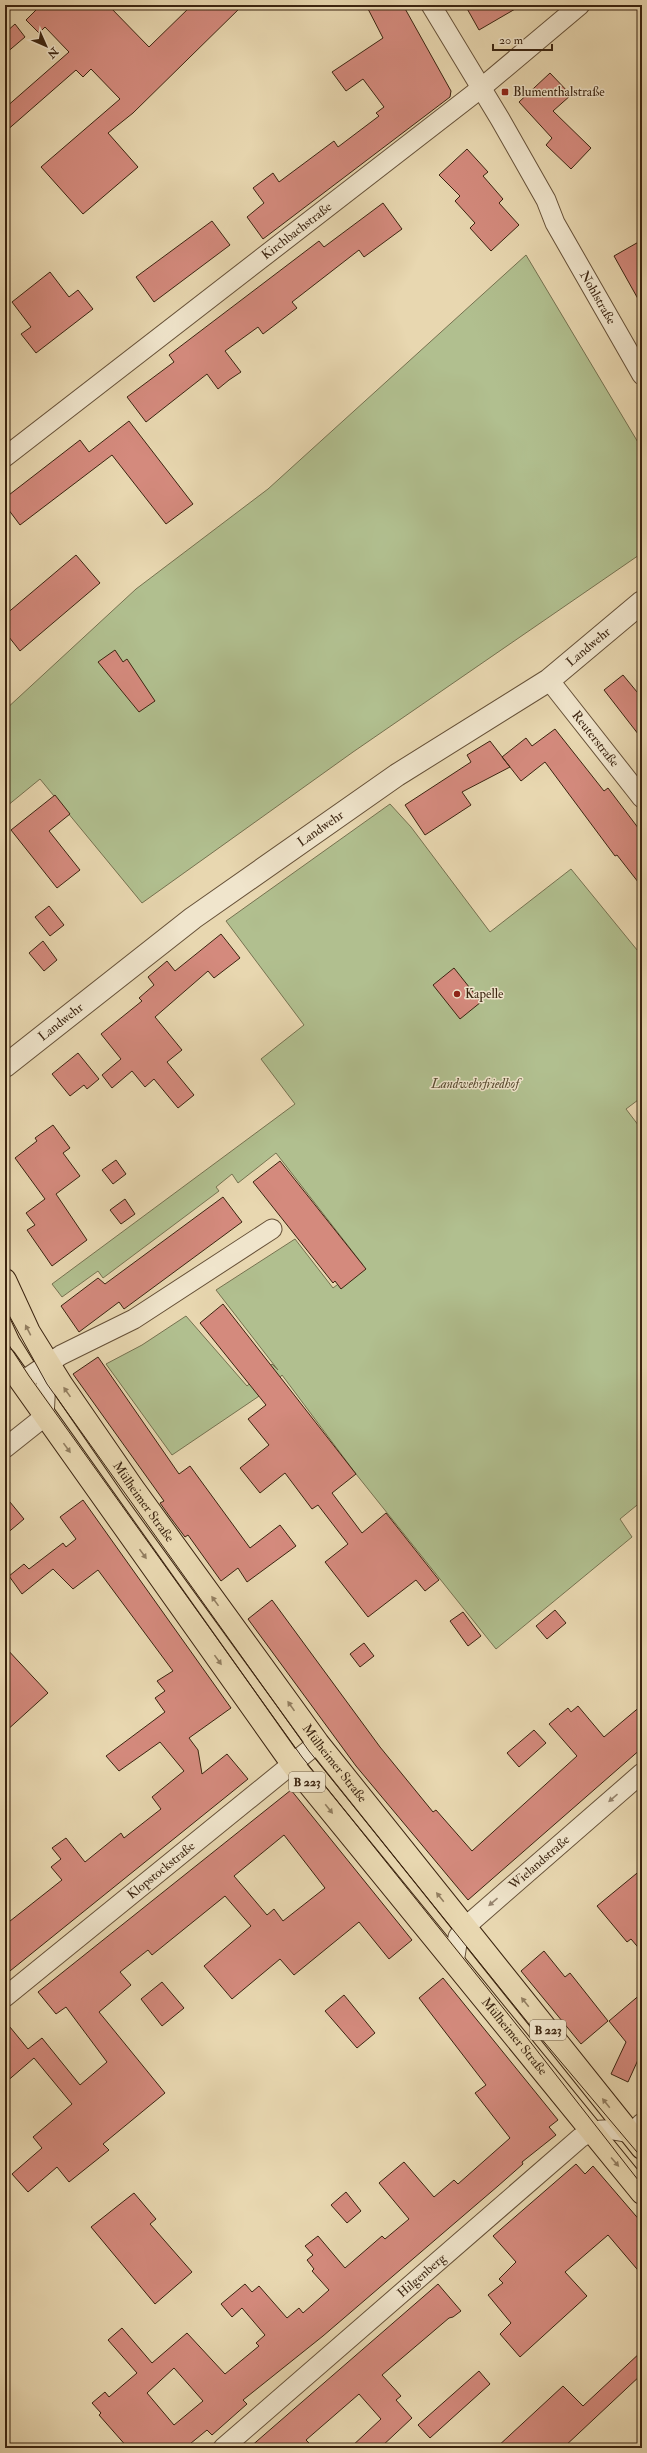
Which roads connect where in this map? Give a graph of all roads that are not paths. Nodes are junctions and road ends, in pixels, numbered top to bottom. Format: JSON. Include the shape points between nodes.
{"nodes":[{"id":1,"x":431,"y":5,"type":"edge"},
{"id":2,"x":580,"y":5,"type":"edge"},
{"id":3,"x":480,"y":89,"type":"junction"},
{"id":4,"x":642,"y":375,"type":"edge"},
{"id":5,"x":7,"y":454,"type":"edge"},
{"id":6,"x":642,"y":602,"type":"edge"},
{"id":7,"x":549,"y":680,"type":"junction"},
{"id":8,"x":642,"y":798,"type":"edge"},
{"id":9,"x":5,"y":1066,"type":"edge"},
{"id":10,"x":272,"y":1229,"type":"dead end"},
{"id":11,"x":5,"y":1280,"type":"edge"},
{"id":12,"x":5,"y":1359,"type":"edge"},
{"id":13,"x":47,"y":1363,"type":"junction"},
{"id":14,"x":21,"y":1382,"type":"junction"},
{"id":15,"x":44,"y":1416,"type":"junction"},
{"id":16,"x":5,"y":1448,"type":"edge"},
{"id":17,"x":318,"y":1743,"type":"junction"},
{"id":18,"x":293,"y":1764,"type":"junction"},
{"id":19,"x":642,"y":1773,"type":"edge"},
{"id":20,"x":464,"y":1928,"type":"junction"},
{"id":21,"x":454,"y":1963,"type":"junction"},
{"id":22,"x":5,"y":1997,"type":"edge"},
{"id":23,"x":591,"y":2131,"type":"junction"},
{"id":24,"x":638,"y":2135,"type":"edge"},
{"id":25,"x":642,"y":2194,"type":"edge"},
{"id":26,"x":223,"y":2448,"type":"edge"}],
"edges":[{"from":1,"to":3,"type":"street"},
{"from":2,"to":3,"type":"street","name":"Kirchbachstraße"},
{"from":3,"to":4,"type":"street","name":"Nohlstraße","via":[[546,200],[554,220]]},
{"from":3,"to":5,"type":"street","name":"Kirchbachstraße"},
{"from":6,"to":7,"type":"street","name":"Landwehr"},
{"from":7,"to":8,"type":"street","name":"Reuterstraße"},
{"from":7,"to":9,"type":"street","name":"Landwehr","via":[[397,775],[276,857],[157,945]]},
{"from":10,"to":13,"type":"street","via":[[134,1319]]},
{"from":13,"to":11,"type":"main road","name":"Mülheimer Straße","number":"B 223","one_way":true,"via":[[29,1332]]},
{"from":12,"to":14,"type":"main road","name":"Mülheimer Straße","number":"B 223"},
{"from":13,"to":14,"type":"street"},
{"from":13,"to":15,"type":"street"},
{"from":17,"to":13,"type":"main road","name":"Mülheimer Straße","number":"B 223","one_way":true,"via":[[133,1488]]},
{"from":14,"to":15,"type":"main road","name":"Mülheimer Straße","number":"B 223"},
{"from":15,"to":16,"type":"street"},
{"from":15,"to":18,"type":"main road","name":"Mülheimer Straße","number":"B 223","one_way":true},
{"from":17,"to":18,"type":"street","name":"Klopstockstraße"},
{"from":20,"to":17,"type":"main road","name":"Mülheimer Straße","number":"B 223","one_way":true},
{"from":18,"to":21,"type":"main road","name":"Mülheimer Straße","number":"B 223","one_way":true},
{"from":18,"to":22,"type":"street","name":"Klopstockstraße"},
{"from":19,"to":20,"type":"street","name":"Wielandstraße","one_way":true},
{"from":20,"to":21,"type":"street","name":"Wielandstraße","via":[[458,1937]]},
{"from":24,"to":20,"type":"main road","name":"Mülheimer Straße","number":"B 223","one_way":true},
{"from":21,"to":23,"type":"main road","name":"Mülheimer Straße","number":"B 223"},
{"from":23,"to":24,"type":"street","via":[[619,2130]]},
{"from":23,"to":25,"type":"main road","name":"Mülheimer Straße","number":"B 223","one_way":true},
{"from":23,"to":26,"type":"street","name":"Hilgenberg","via":[[567,2148]]}]}
